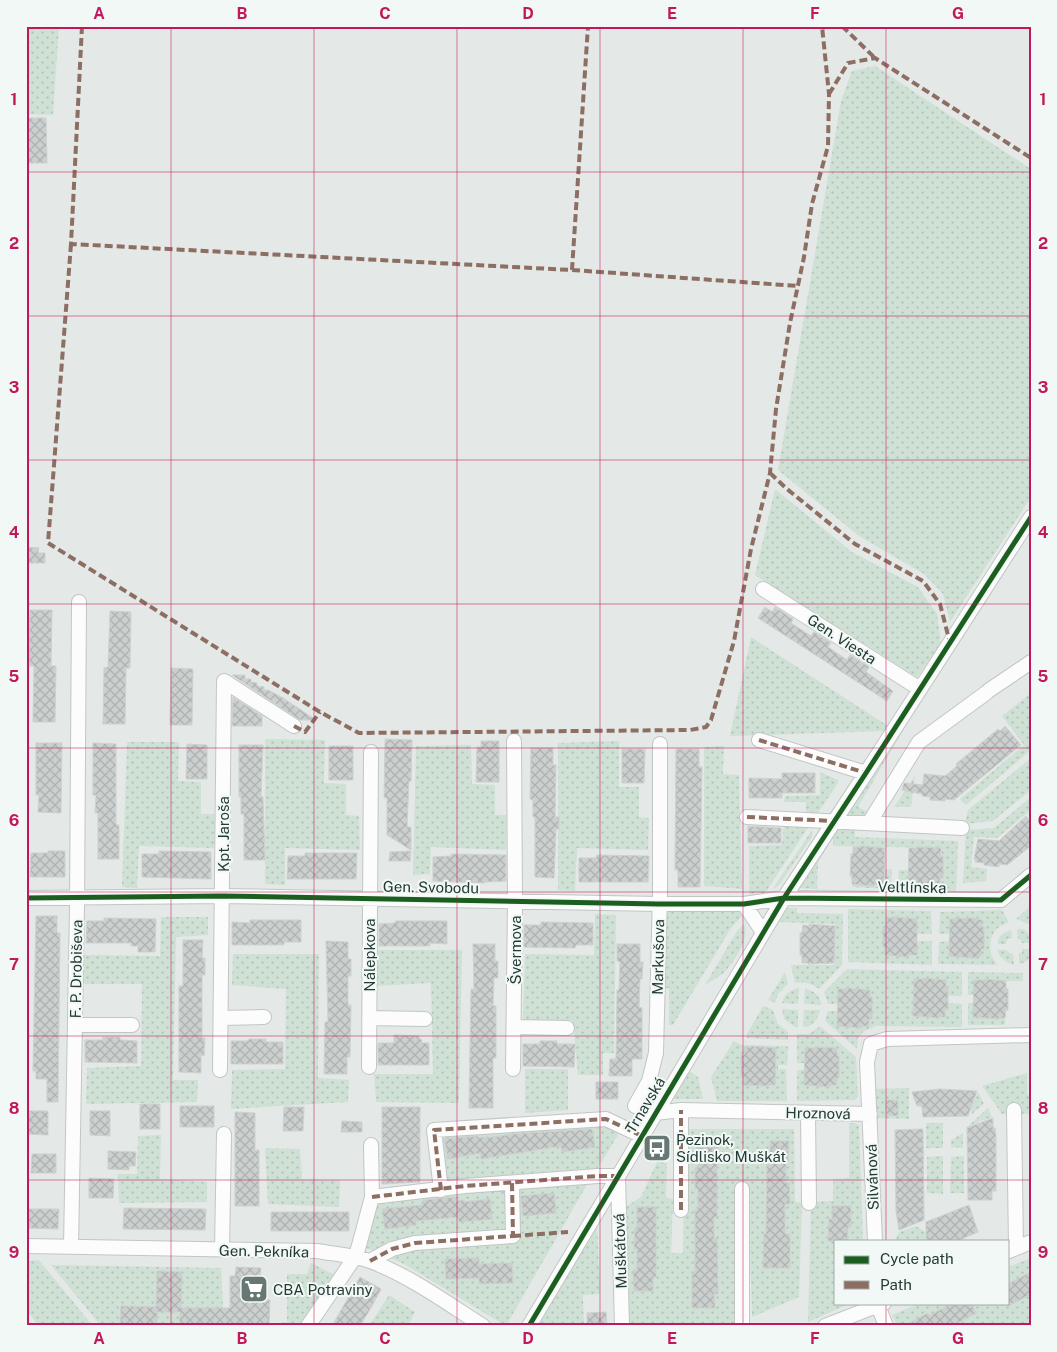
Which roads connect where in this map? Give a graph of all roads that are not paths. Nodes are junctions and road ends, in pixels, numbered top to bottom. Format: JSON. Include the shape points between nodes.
{"nodes":[{"id":1,"x":1031,"y":517,"type":"edge"},
{"id":2,"x":763,"y":589,"type":"dead end"},
{"id":3,"x":78,"y":602,"type":"dead end"},
{"id":4,"x":1031,"y":662,"type":"edge"},
{"id":5,"x":920,"y":689,"type":"junction"},
{"id":6,"x":294,"y":726,"type":"dead end"},
{"id":7,"x":759,"y":740,"type":"dead end"},
{"id":8,"x":514,"y":741,"type":"dead end"},
{"id":9,"x":660,"y":744,"type":"dead end"},
{"id":10,"x":371,"y":752,"type":"dead end"},
{"id":11,"x":866,"y":773,"type":"junction"},
{"id":12,"x":746,"y":817,"type":"dead end"},
{"id":13,"x":835,"y":821,"type":"junction"},
{"id":14,"x":869,"y":823,"type":"junction"},
{"id":15,"x":962,"y":828,"type":"dead end"},
{"id":16,"x":1031,"y":876,"type":"edge"},
{"id":17,"x":222,"y":896,"type":"junction"},
{"id":18,"x":76,"y":897,"type":"junction"},
{"id":19,"x":26,"y":898,"type":"edge"},
{"id":20,"x":369,"y":898,"type":"junction"},
{"id":21,"x":784,"y":898,"type":"junction"},
{"id":22,"x":515,"y":902,"type":"junction"},
{"id":23,"x":659,"y":904,"type":"junction"},
{"id":24,"x":744,"y":904,"type":"junction"},
{"id":25,"x":763,"y":932,"type":"junction"},
{"id":26,"x":264,"y":1017,"type":"dead end"},
{"id":27,"x":221,"y":1018,"type":"junction"},
{"id":28,"x":369,"y":1018,"type":"junction"},
{"id":29,"x":426,"y":1019,"type":"dead end"},
{"id":30,"x":75,"y":1025,"type":"junction"},
{"id":31,"x":132,"y":1025,"type":"dead end"},
{"id":32,"x":514,"y":1027,"type":"junction"},
{"id":33,"x":567,"y":1028,"type":"dead end"},
{"id":34,"x":1031,"y":1035,"type":"edge"},
{"id":35,"x":369,"y":1068,"type":"dead end"},
{"id":36,"x":514,"y":1069,"type":"dead end"},
{"id":37,"x":220,"y":1070,"type":"dead end"},
{"id":38,"x":635,"y":1106,"type":"dead end"},
{"id":39,"x":681,"y":1110,"type":"junction"},
{"id":40,"x":1014,"y":1110,"type":"dead end"},
{"id":41,"x":656,"y":1113,"type":"junction"},
{"id":42,"x":808,"y":1113,"type":"junction"},
{"id":43,"x":870,"y":1114,"type":"junction"},
{"id":44,"x":224,"y":1134,"type":"dead end"},
{"id":45,"x":642,"y":1136,"type":"junction"},
{"id":46,"x":372,"y":1145,"type":"dead end"},
{"id":47,"x":618,"y":1176,"type":"junction"},
{"id":48,"x":512,"y":1182,"type":"junction"},
{"id":49,"x":742,"y":1189,"type":"dead end"},
{"id":50,"x":440,"y":1190,"type":"junction"},
{"id":51,"x":372,"y":1197,"type":"junction"},
{"id":52,"x":808,"y":1202,"type":"dead end"},
{"id":53,"x":681,"y":1210,"type":"dead end"},
{"id":54,"x":874,"y":1240,"type":"edge"},
{"id":55,"x":1031,"y":1242,"type":"edge"},
{"id":56,"x":26,"y":1246,"type":"edge"},
{"id":57,"x":71,"y":1247,"type":"junction"},
{"id":58,"x":222,"y":1250,"type":"junction"},
{"id":59,"x":1012,"y":1250,"type":"edge"},
{"id":60,"x":355,"y":1256,"type":"junction"},
{"id":61,"x":370,"y":1261,"type":"junction"},
{"id":62,"x":879,"y":1304,"type":"edge"},
{"id":63,"x":308,"y":1326,"type":"edge"},
{"id":64,"x":483,"y":1326,"type":"edge"},
{"id":65,"x":529,"y":1326,"type":"edge"},
{"id":66,"x":622,"y":1326,"type":"edge"},
{"id":67,"x":742,"y":1326,"type":"edge"},
{"id":68,"x":825,"y":1326,"type":"edge"},
{"id":69,"x":886,"y":1326,"type":"edge"}],
"edges":[{"from":1,"to":5,"type":"street","name":"Trnavská"},
{"from":2,"to":5,"type":"street","name":"Gen. Viesta"},
{"from":3,"to":18,"type":"street","name":"F. P. Drobiševa"},
{"from":4,"to":14,"type":"street","via":[[919,742]]},
{"from":5,"to":11,"type":"street","name":"Trnavská"},
{"from":6,"to":17,"type":"street","name":"Kpt. Jaroša","via":[[224,681]]},
{"from":7,"to":11,"type":"street"},
{"from":8,"to":22,"type":"street","name":"Švermova"},
{"from":9,"to":23,"type":"street","name":"Markušova"},
{"from":10,"to":20,"type":"street","name":"Nálepkova"},
{"from":11,"to":13,"type":"street","name":"Trnavská"},
{"from":12,"to":13,"type":"street"},
{"from":13,"to":14,"type":"street"},
{"from":13,"to":21,"type":"street","name":"Trnavská"},
{"from":14,"to":15,"type":"street"},
{"from":16,"to":21,"type":"street","name":"Veltlínska","via":[[1001,900]]},
{"from":17,"to":18,"type":"street","name":"Gen. Svobodu"},
{"from":17,"to":20,"type":"street","name":"Gen. Svobodu"},
{"from":17,"to":27,"type":"street","name":"Kpt. Jaroša"},
{"from":18,"to":19,"type":"street","name":"Gen. Svobodu"},
{"from":18,"to":30,"type":"street","name":"F. P. Drobiševa"},
{"from":20,"to":22,"type":"street","name":"Gen. Svobodu"},
{"from":20,"to":28,"type":"street","name":"Nálepkova"},
{"from":21,"to":24,"type":"street","name":"Gen. Svobodu"},
{"from":21,"to":25,"type":"street","name":"Trnavská"},
{"from":22,"to":23,"type":"street","name":"Gen. Svobodu"},
{"from":22,"to":32,"type":"street","name":"Švermova"},
{"from":23,"to":24,"type":"street","name":"Gen. Svobodu"},
{"from":23,"to":38,"type":"street","name":"Markušova","via":[[656,1053],[649,1081]]},
{"from":24,"to":25,"type":"street"},
{"from":25,"to":41,"type":"street","name":"Trnavská"},
{"from":26,"to":27,"type":"street"},
{"from":27,"to":37,"type":"street","name":"Kpt. Jaroša"},
{"from":28,"to":29,"type":"street"},
{"from":28,"to":35,"type":"street","name":"Nálepkova"},
{"from":30,"to":31,"type":"street"},
{"from":30,"to":57,"type":"street","name":"F. P. Drobiševa"},
{"from":32,"to":33,"type":"street"},
{"from":32,"to":36,"type":"street","name":"Švermova"},
{"from":34,"to":43,"type":"street","name":"Hroznová","via":[[887,1038],[871,1044],[867,1062]]},
{"from":39,"to":41,"type":"street","name":"Hroznová"},
{"from":39,"to":42,"type":"street","name":"Hroznová"},
{"from":39,"to":53,"type":"street"},
{"from":40,"to":59,"type":"street"},
{"from":41,"to":45,"type":"street","name":"Trnavská"},
{"from":42,"to":43,"type":"street","name":"Hroznová"},
{"from":42,"to":52,"type":"street"},
{"from":43,"to":54,"type":"street","name":"Silvánová"},
{"from":44,"to":58,"type":"street"},
{"from":45,"to":47,"type":"street","name":"Trnavská"},
{"from":45,"to":50,"type":"street","name":"Trnavská","via":[[606,1119],[434,1130]]},
{"from":46,"to":51,"type":"street"},
{"from":47,"to":48,"type":"street"},
{"from":47,"to":65,"type":"street","name":"Trnavská"},
{"from":47,"to":66,"type":"street","name":"Muškátová"},
{"from":48,"to":50,"type":"street"},
{"from":48,"to":61,"type":"street","via":[[513,1236],[415,1243],[392,1249]]},
{"from":49,"to":67,"type":"street"},
{"from":50,"to":51,"type":"street"},
{"from":51,"to":60,"type":"street"},
{"from":55,"to":59,"type":"street"},
{"from":56,"to":57,"type":"street","name":"Gen. Pekníka"},
{"from":57,"to":58,"type":"street","name":"Gen. Pekníka"},
{"from":58,"to":60,"type":"street","name":"Gen. Pekníka","via":[[317,1251]]},
{"from":60,"to":61,"type":"street","name":"Gen. Pekníka"},
{"from":60,"to":63,"type":"street"},
{"from":61,"to":64,"type":"street","name":"Gen. Pekníka","via":[[399,1274]]},
{"from":62,"to":68,"type":"street"},
{"from":62,"to":69,"type":"street"}]}
